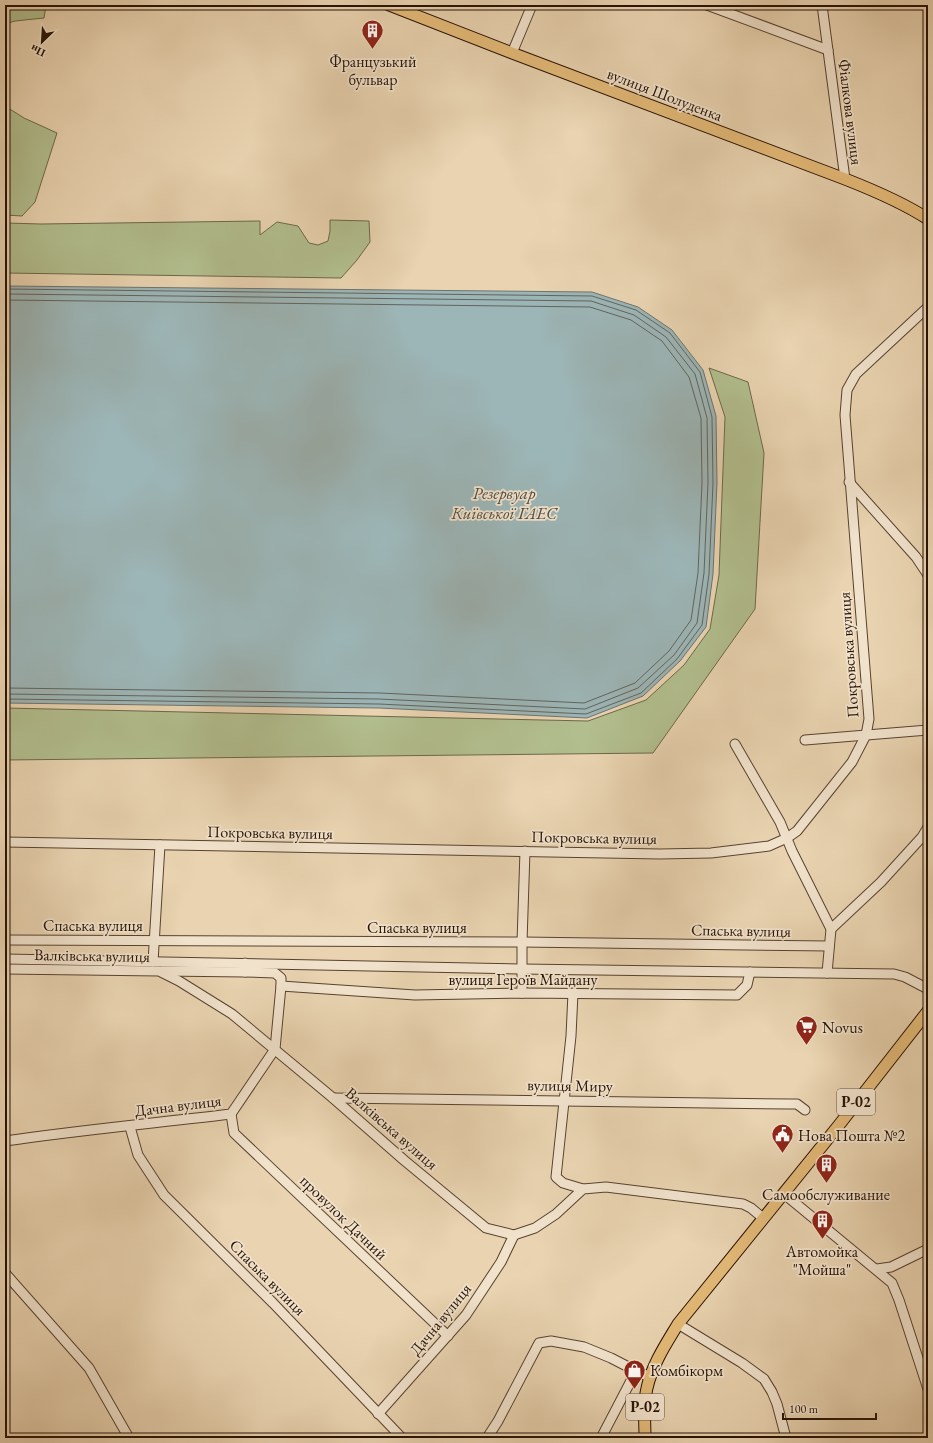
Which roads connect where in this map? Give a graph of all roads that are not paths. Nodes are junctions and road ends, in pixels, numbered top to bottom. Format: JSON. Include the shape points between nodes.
{"nodes":[{"id":1,"x":389,"y":5,"type":"edge"},
{"id":2,"x":532,"y":5,"type":"edge"},
{"id":3,"x":708,"y":5,"type":"edge"},
{"id":4,"x":822,"y":5,"type":"edge"},
{"id":5,"x":828,"y":50,"type":"junction"},
{"id":6,"x":512,"y":53,"type":"junction"},
{"id":7,"x":845,"y":179,"type":"junction"},
{"id":8,"x":928,"y":219,"type":"edge"},
{"id":9,"x":928,"y":307,"type":"edge"},
{"id":10,"x":849,"y":478,"type":"junction"},
{"id":11,"x":928,"y":575,"type":"edge"},
{"id":12,"x":928,"y":730,"type":"edge"},
{"id":13,"x":866,"y":735,"type":"junction"},
{"id":14,"x":805,"y":740,"type":"dead end"},
{"id":15,"x":735,"y":744,"type":"dead end"},
{"id":16,"x":928,"y":827,"type":"edge"},
{"id":17,"x":787,"y":838,"type":"junction"},
{"id":18,"x":5,"y":842,"type":"edge"},
{"id":19,"x":160,"y":845,"type":"junction"},
{"id":20,"x":525,"y":851,"type":"junction"},
{"id":21,"x":831,"y":929,"type":"junction"},
{"id":22,"x":5,"y":940,"type":"edge"},
{"id":23,"x":154,"y":940,"type":"junction"},
{"id":24,"x":522,"y":942,"type":"junction"},
{"id":25,"x":829,"y":946,"type":"junction"},
{"id":26,"x":5,"y":960,"type":"edge"},
{"id":27,"x":153,"y":962,"type":"junction"},
{"id":28,"x":245,"y":968,"type":"junction"},
{"id":29,"x":5,"y":969,"type":"edge"},
{"id":30,"x":522,"y":969,"type":"junction"},
{"id":31,"x":158,"y":971,"type":"junction"},
{"id":32,"x":750,"y":972,"type":"junction"},
{"id":33,"x":827,"y":973,"type":"junction"},
{"id":34,"x":281,"y":986,"type":"junction"},
{"id":35,"x":928,"y":989,"type":"edge"},
{"id":36,"x":522,"y":993,"type":"junction"},
{"id":37,"x":573,"y":993,"type":"junction"},
{"id":38,"x":928,"y":1011,"type":"edge"},
{"id":39,"x":275,"y":1049,"type":"junction"},
{"id":40,"x":333,"y":1098,"type":"junction"},
{"id":41,"x":564,"y":1100,"type":"junction"},
{"id":42,"x":805,"y":1110,"type":"dead end"},
{"id":43,"x":231,"y":1114,"type":"junction"},
{"id":44,"x":130,"y":1127,"type":"junction"},
{"id":45,"x":5,"y":1141,"type":"edge"},
{"id":46,"x":583,"y":1189,"type":"junction"},
{"id":47,"x":783,"y":1193,"type":"junction"},
{"id":48,"x":763,"y":1218,"type":"junction"},
{"id":49,"x":514,"y":1235,"type":"junction"},
{"id":50,"x":928,"y":1249,"type":"edge"},
{"id":51,"x":877,"y":1269,"type":"junction"},
{"id":52,"x":5,"y":1273,"type":"edge"},
{"id":53,"x":678,"y":1324,"type":"junction"},
{"id":54,"x":448,"y":1336,"type":"junction"},
{"id":55,"x":636,"y":1371,"type":"junction"},
{"id":56,"x":651,"y":1376,"type":"junction"},
{"id":57,"x":928,"y":1388,"type":"edge"},
{"id":58,"x":378,"y":1414,"type":"junction"},
{"id":59,"x":129,"y":1438,"type":"edge"},
{"id":60,"x":402,"y":1438,"type":"edge"},
{"id":61,"x":487,"y":1438,"type":"edge"},
{"id":62,"x":601,"y":1438,"type":"edge"},
{"id":63,"x":645,"y":1438,"type":"edge"},
{"id":64,"x":786,"y":1438,"type":"edge"}],
"edges":[{"from":1,"to":6,"type":"main road","name":"вулиця Шолуденка"},
{"from":2,"to":6,"type":"street"},
{"from":3,"to":5,"type":"street","name":"Фіалкова вулиця"},
{"from":4,"to":5,"type":"street","name":"Фіалкова вулиця"},
{"from":5,"to":7,"type":"street","name":"Фіалкова вулиця"},
{"from":6,"to":7,"type":"main road","name":"вулиця Шолуденка"},
{"from":7,"to":8,"type":"main road","name":"вулиця Шолуденка","via":[[915,210]]},
{"from":9,"to":10,"type":"street","name":"Покровська вулиця","via":[[856,374],[847,390],[845,415]]},
{"from":10,"to":11,"type":"street","via":[[916,557]]},
{"from":10,"to":13,"type":"street","name":"Покровська вулиця","via":[[869,720]]},
{"from":12,"to":13,"type":"street"},
{"from":13,"to":14,"type":"street"},
{"from":13,"to":17,"type":"street","name":"Покровська вулиця","via":[[852,762],[797,831]]},
{"from":15,"to":17,"type":"street"},
{"from":16,"to":21,"type":"street","via":[[881,882]]},
{"from":17,"to":20,"type":"street","name":"Покровська вулиця","via":[[769,846],[711,853]]},
{"from":17,"to":21,"type":"street"},
{"from":18,"to":19,"type":"street","name":"Покровська вулиця"},
{"from":19,"to":20,"type":"street","name":"Покровська вулиця"},
{"from":19,"to":23,"type":"street"},
{"from":20,"to":24,"type":"street"},
{"from":21,"to":25,"type":"street"},
{"from":22,"to":23,"type":"street","name":"Спаська вулиця"},
{"from":23,"to":24,"type":"street","name":"Спаська вулиця"},
{"from":23,"to":27,"type":"street"},
{"from":24,"to":25,"type":"street","name":"Спаська вулиця"},
{"from":24,"to":30,"type":"street"},
{"from":25,"to":33,"type":"street"},
{"from":26,"to":27,"type":"street"},
{"from":27,"to":28,"type":"street"},
{"from":28,"to":30,"type":"street"},
{"from":28,"to":31,"type":"street"},
{"from":28,"to":34,"type":"street","via":[[275,973],[281,978]]},
{"from":29,"to":31,"type":"street","name":"Валківська вулиця"},
{"from":30,"to":32,"type":"street"},
{"from":30,"to":36,"type":"street"},
{"from":31,"to":39,"type":"street","name":"Валківська вулиця","via":[[232,1014]]},
{"from":32,"to":33,"type":"street"},
{"from":32,"to":37,"type":"street","name":"вулиця Героїв Майдану","via":[[747,985],[737,995]]},
{"from":33,"to":35,"type":"street","via":[[894,974]]},
{"from":34,"to":36,"type":"street","name":"вулиця Героїв Майдану","via":[[415,995]]},
{"from":34,"to":39,"type":"street","name":"Дачна вулиця"},
{"from":36,"to":37,"type":"street","name":"вулиця Героїв Майдану"},
{"from":37,"to":41,"type":"street"},
{"from":38,"to":47,"type":"main road","number":"Р-02"},
{"from":39,"to":40,"type":"street","name":"Валківська вулиця"},
{"from":39,"to":43,"type":"street","name":"Дачна вулиця"},
{"from":40,"to":41,"type":"street","name":"вулиця Миру"},
{"from":40,"to":49,"type":"street","name":"Валківська вулиця","via":[[486,1228]]},
{"from":41,"to":42,"type":"street","name":"вулиця Миру","via":[[797,1104]]},
{"from":41,"to":46,"type":"street","via":[[556,1177],[563,1183]]},
{"from":43,"to":44,"type":"street","name":"Дачна вулиця"},
{"from":43,"to":54,"type":"street","name":"провулок Дачний","via":[[234,1133]]},
{"from":44,"to":45,"type":"street","name":"Дачна вулиця"},
{"from":44,"to":58,"type":"street","name":"Спаська вулиця","via":[[138,1155],[164,1195],[273,1303]]},
{"from":46,"to":48,"type":"street","via":[[606,1187],[730,1202],[751,1208]]},
{"from":46,"to":49,"type":"street","via":[[556,1214],[534,1228]]},
{"from":47,"to":48,"type":"main road","number":"Р-02"},
{"from":47,"to":51,"type":"street"},
{"from":48,"to":53,"type":"main road","number":"Р-02"},
{"from":49,"to":54,"type":"street","name":"Дачна вулиця","via":[[493,1275],[466,1315]]},
{"from":50,"to":51,"type":"street","via":[[891,1267]]},
{"from":51,"to":57,"type":"street","via":[[892,1283],[897,1294]]},
{"from":52,"to":59,"type":"street","via":[[89,1368]]},
{"from":53,"to":56,"type":"main road","number":"Р-02"},
{"from":53,"to":64,"type":"street","via":[[764,1379],[778,1404]]},
{"from":54,"to":58,"type":"street","name":"Дачна вулиця"},
{"from":55,"to":56,"type":"street"},
{"from":55,"to":61,"type":"street","via":[[584,1347],[551,1341],[539,1343]]},
{"from":55,"to":62,"type":"street"},
{"from":56,"to":63,"type":"main road","number":"Р-02","via":[[644,1411]]},
{"from":58,"to":60,"type":"street","name":"Спаська вулиця"}]}
